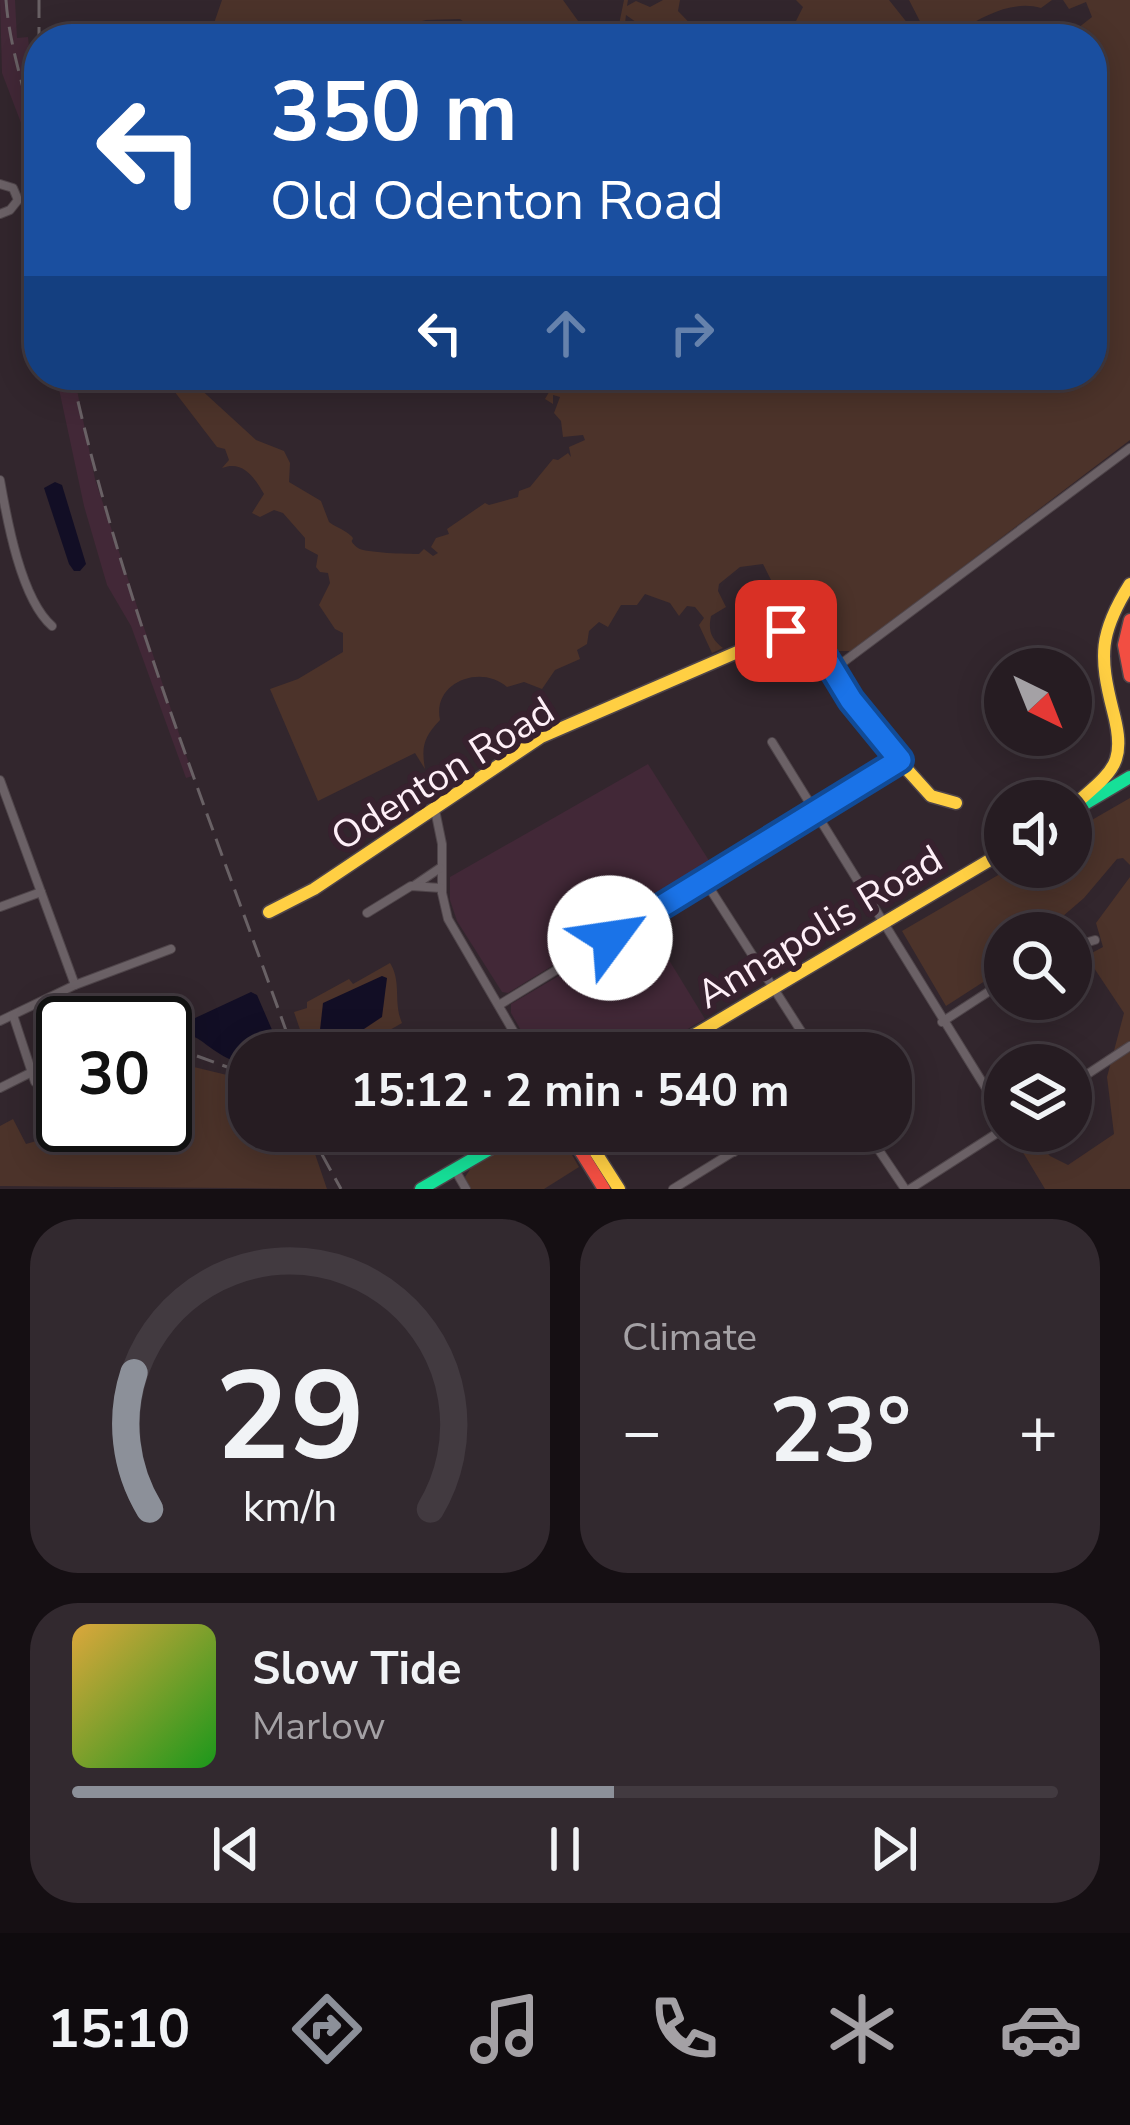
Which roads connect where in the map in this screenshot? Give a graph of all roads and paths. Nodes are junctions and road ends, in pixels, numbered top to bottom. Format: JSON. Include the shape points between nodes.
{"nodes":[{"id":1,"x":0,"y":184,"type":"edge"},
{"id":2,"x":0,"y":214,"type":"edge"},
{"id":3,"x":1130,"y":448,"type":"edge"},
{"id":4,"x":0,"y":480,"type":"edge"},
{"id":5,"x":5,"y":531,"type":"edge"},
{"id":6,"x":1130,"y":584,"type":"edge"},
{"id":7,"x":1130,"y":620,"type":"edge"},
{"id":8,"x":52,"y":626,"type":"dead end"},
{"id":9,"x":834,"y":669,"type":"junction"},
{"id":10,"x":1109,"y":676,"type":"junction"},
{"id":11,"x":1130,"y":676,"type":"edge"},
{"id":12,"x":1130,"y":715,"type":"edge"},
{"id":13,"x":772,"y":742,"type":"dead end"},
{"id":14,"x":900,"y":760,"type":"junction"},
{"id":15,"x":1130,"y":777,"type":"edge"},
{"id":16,"x":0,"y":780,"type":"edge"},
{"id":17,"x":1092,"y":788,"type":"edge"},
{"id":18,"x":1092,"y":798,"type":"edge"},
{"id":19,"x":956,"y":803,"type":"dead end"},
{"id":20,"x":435,"y":810,"type":"junction"},
{"id":21,"x":813,"y":813,"type":"junction"},
{"id":22,"x":984,"y":864,"type":"edge"},
{"id":23,"x":442,"y":867,"type":"junction"},
{"id":24,"x":705,"y":880,"type":"junction"},
{"id":25,"x":420,"y":885,"type":"junction"},
{"id":26,"x":441,"y":888,"type":"junction"},
{"id":27,"x":41,"y":892,"type":"junction"},
{"id":28,"x":0,"y":907,"type":"edge"},
{"id":29,"x":445,"y":910,"type":"junction"},
{"id":30,"x":269,"y":912,"type":"dead end"},
{"id":31,"x":368,"y":913,"type":"dead end"},
{"id":32,"x":883,"y":924,"type":"junction"},
{"id":33,"x":1095,"y":940,"type":"dead end"},
{"id":34,"x":1092,"y":941,"type":"edge"},
{"id":35,"x":171,"y":949,"type":"dead end"},
{"id":36,"x":75,"y":985,"type":"junction"},
{"id":37,"x":773,"y":989,"type":"junction"},
{"id":38,"x":984,"y":995,"type":"edge"},
{"id":39,"x":499,"y":1005,"type":"junction"},
{"id":40,"x":13,"y":1015,"type":"junction"},
{"id":41,"x":0,"y":1021,"type":"edge"},
{"id":42,"x":942,"y":1022,"type":"junction"},
{"id":43,"x":514,"y":1032,"type":"edge"},
{"id":44,"x":701,"y":1032,"type":"edge"},
{"id":45,"x":801,"y":1032,"type":"edge"},
{"id":46,"x":1130,"y":1046,"type":"edge"},
{"id":47,"x":1092,"y":1070,"type":"edge"},
{"id":48,"x":0,"y":1088,"type":"edge"},
{"id":49,"x":984,"y":1090,"type":"edge"},
{"id":50,"x":984,"y":1138,"type":"edge"},
{"id":51,"x":485,"y":1152,"type":"edge"},
{"id":52,"x":581,"y":1152,"type":"edge"},
{"id":53,"x":595,"y":1152,"type":"edge"},
{"id":54,"x":732,"y":1152,"type":"edge"},
{"id":55,"x":881,"y":1152,"type":"edge"},
{"id":56,"x":454,"y":1170,"type":"junction"},
{"id":57,"x":421,"y":1189,"type":"edge"},
{"id":58,"x":466,"y":1189,"type":"edge"},
{"id":59,"x":604,"y":1189,"type":"edge"},
{"id":60,"x":619,"y":1189,"type":"edge"},
{"id":61,"x":673,"y":1189,"type":"edge"},
{"id":62,"x":907,"y":1189,"type":"edge"}],
"edges":[{"from":1,"to":2,"type":"street","via":[[10,185],[17,200]]},
{"from":3,"to":9,"type":"street"},
{"from":4,"to":5,"type":"street"},
{"from":5,"to":8,"type":"street"},
{"from":6,"to":10,"type":"main road","via":[[1106,632]]},
{"from":7,"to":11,"type":"main road"},
{"from":9,"to":14,"type":"main road","name":"Odenton Road"},
{"from":9,"to":20,"type":"main road","name":"Odenton Road","via":[[812,636],[786,631],[542,737]]},
{"from":10,"to":12,"type":"main road"},
{"from":10,"to":17,"type":"main road","via":[[1123,716],[1121,749]]},
{"from":13,"to":21,"type":"street"},
{"from":14,"to":19,"type":"main road","name":"Odenton Road","via":[[931,796]]},
{"from":14,"to":21,"type":"street"},
{"from":15,"to":18,"type":"main road"},
{"from":16,"to":27,"type":"street"},
{"from":20,"to":23,"type":"street"},
{"from":20,"to":30,"type":"main road","name":"Odenton Road"},
{"from":21,"to":24,"type":"street"},
{"from":21,"to":32,"type":"street"},
{"from":22,"to":32,"type":"main road","name":"Annapolis Road"},
{"from":23,"to":25,"type":"street"},
{"from":23,"to":26,"type":"street"},
{"from":24,"to":37,"type":"street"},
{"from":24,"to":39,"type":"street"},
{"from":25,"to":26,"type":"street"},
{"from":25,"to":29,"type":"street"},
{"from":25,"to":31,"type":"street"},
{"from":26,"to":29,"type":"street"},
{"from":27,"to":28,"type":"street"},
{"from":27,"to":36,"type":"street"},
{"from":29,"to":39,"type":"street"},
{"from":32,"to":37,"type":"main road","name":"Annapolis Road"},
{"from":32,"to":42,"type":"street"},
{"from":33,"to":34,"type":"street"},
{"from":35,"to":36,"type":"street"},
{"from":36,"to":40,"type":"street"},
{"from":37,"to":44,"type":"main road","name":"Annapolis Road"},
{"from":37,"to":45,"type":"street"},
{"from":38,"to":42,"type":"street"},
{"from":39,"to":43,"type":"street"},
{"from":40,"to":41,"type":"street"},
{"from":40,"to":48,"type":"street","via":[[34,1077]]},
{"from":42,"to":49,"type":"street"},
{"from":46,"to":47,"type":"street"},
{"from":50,"to":62,"type":"street"},
{"from":51,"to":56,"type":"main road"},
{"from":52,"to":59,"type":"main road"},
{"from":53,"to":60,"type":"main road"},
{"from":54,"to":61,"type":"street"},
{"from":55,"to":62,"type":"street"},
{"from":56,"to":57,"type":"main road"},
{"from":56,"to":58,"type":"street"}]}
